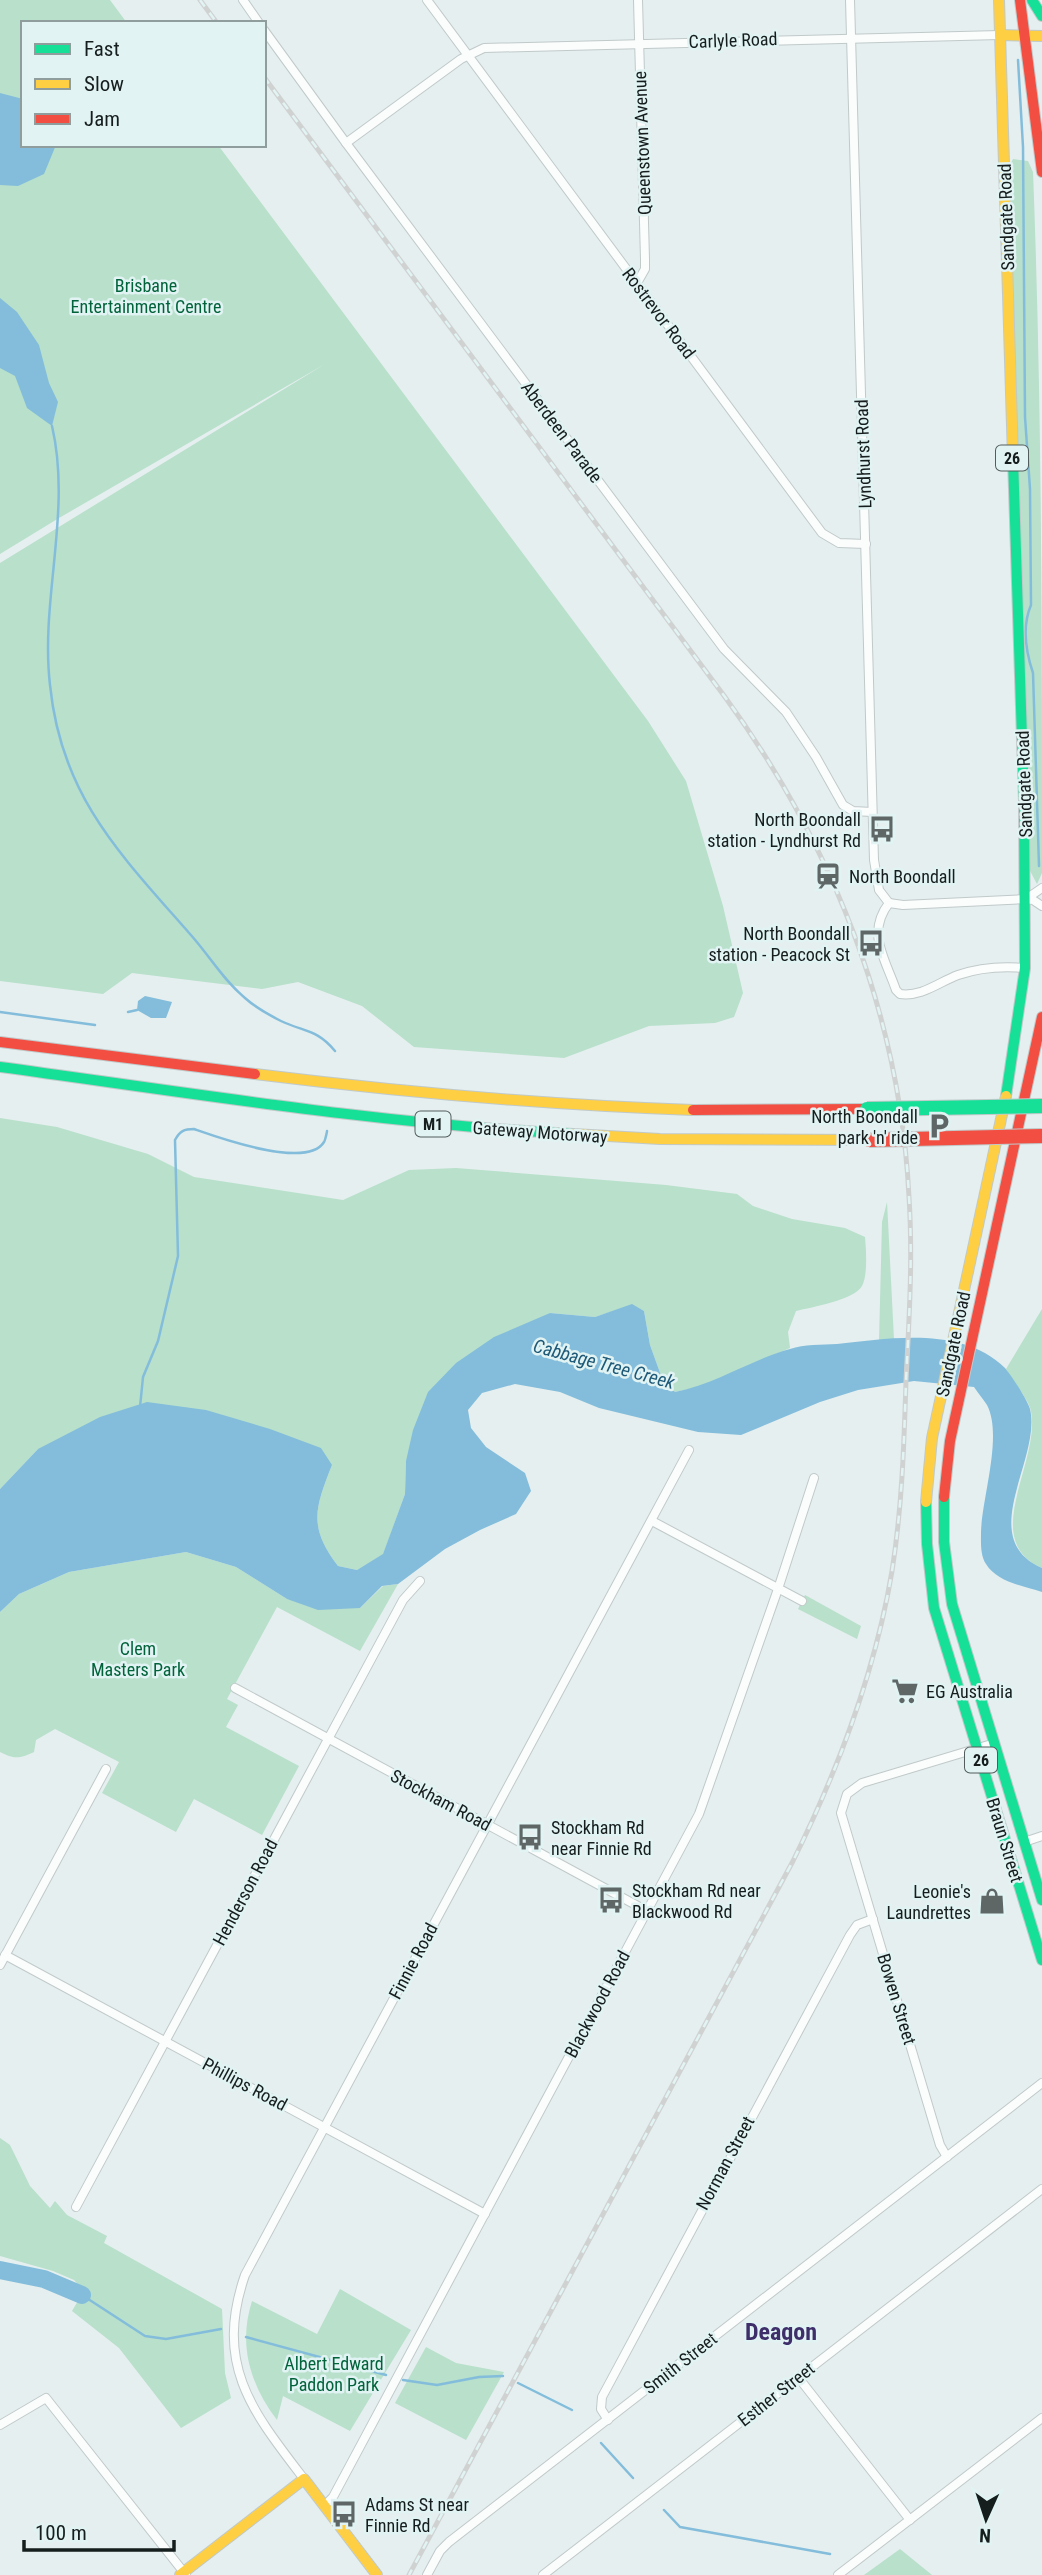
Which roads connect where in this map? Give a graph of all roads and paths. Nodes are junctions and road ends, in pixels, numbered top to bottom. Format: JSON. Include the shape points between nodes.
{"nodes":[{"id":1,"x":243,"y":0,"type":"edge"},
{"id":2,"x":427,"y":0,"type":"edge"},
{"id":3,"x":638,"y":0,"type":"edge"},
{"id":4,"x":850,"y":0,"type":"edge"},
{"id":5,"x":999,"y":0,"type":"edge"},
{"id":6,"x":1020,"y":0,"type":"edge"},
{"id":7,"x":1032,"y":0,"type":"edge"},
{"id":8,"x":1042,"y":16,"type":"edge"},
{"id":9,"x":258,"y":21,"type":"edge"},
{"id":10,"x":266,"y":33,"type":"edge"},
{"id":11,"x":1000,"y":34,"type":"junction"},
{"id":12,"x":1024,"y":34,"type":"junction"},
{"id":13,"x":1042,"y":36,"type":"edge"},
{"id":14,"x":851,"y":37,"type":"junction"},
{"id":15,"x":639,"y":43,"type":"junction"},
{"id":16,"x":467,"y":55,"type":"junction"},
{"id":17,"x":1042,"y":57,"type":"edge"},
{"id":18,"x":1029,"y":68,"type":"junction"},
{"id":19,"x":346,"y":143,"type":"junction"},
{"id":20,"x":1041,"y":148,"type":"edge"},
{"id":21,"x":1042,"y":172,"type":"edge"},
{"id":22,"x":637,"y":283,"type":"junction"},
{"id":23,"x":866,"y":544,"type":"junction"},
{"id":24,"x":872,"y":812,"type":"junction"},
{"id":25,"x":1042,"y":888,"type":"edge"},
{"id":26,"x":1026,"y":899,"type":"junction"},
{"id":27,"x":889,"y":903,"type":"junction"},
{"id":28,"x":1042,"y":906,"type":"edge"},
{"id":29,"x":1025,"y":968,"type":"junction"},
{"id":30,"x":1042,"y":1017,"type":"edge"},
{"id":31,"x":0,"y":1042,"type":"edge"},
{"id":32,"x":0,"y":1067,"type":"edge"},
{"id":33,"x":1042,"y":1106,"type":"edge"},
{"id":34,"x":1042,"y":1136,"type":"edge"},
{"id":35,"x":689,"y":1450,"type":"dead end"},
{"id":36,"x":814,"y":1478,"type":"dead end"},
{"id":37,"x":652,"y":1521,"type":"junction"},
{"id":38,"x":926,"y":1558,"type":"joint"},
{"id":39,"x":944,"y":1559,"type":"joint"},
{"id":40,"x":420,"y":1581,"type":"dead end"},
{"id":41,"x":778,"y":1589,"type":"junction"},
{"id":42,"x":802,"y":1601,"type":"dead end"},
{"id":43,"x":235,"y":1688,"type":"dead end"},
{"id":44,"x":328,"y":1738,"type":"junction"},
{"id":45,"x":995,"y":1743,"type":"junction"},
{"id":46,"x":978,"y":1749,"type":"junction"},
{"id":47,"x":106,"y":1769,"type":"dead end"},
{"id":48,"x":487,"y":1825,"type":"junction"},
{"id":49,"x":1042,"y":1836,"type":"edge"},
{"id":50,"x":1024,"y":1842,"type":"junction"},
{"id":51,"x":1042,"y":1900,"type":"edge"},
{"id":52,"x":647,"y":1911,"type":"junction"},
{"id":53,"x":873,"y":1919,"type":"junction"},
{"id":54,"x":5,"y":1955,"type":"junction"},
{"id":55,"x":1042,"y":1960,"type":"edge"},
{"id":56,"x":0,"y":1965,"type":"edge"},
{"id":57,"x":165,"y":2040,"type":"junction"},
{"id":58,"x":1042,"y":2083,"type":"edge"},
{"id":59,"x":324,"y":2127,"type":"junction"},
{"id":60,"x":947,"y":2157,"type":"junction"},
{"id":61,"x":1042,"y":2189,"type":"edge"},
{"id":62,"x":76,"y":2207,"type":"dead end"},
{"id":63,"x":485,"y":2214,"type":"junction"},
{"id":64,"x":798,"y":2376,"type":"junction"},
{"id":65,"x":1042,"y":2418,"type":"edge"},
{"id":66,"x":608,"y":2420,"type":"junction"},
{"id":67,"x":0,"y":2425,"type":"edge"},
{"id":68,"x":304,"y":2479,"type":"junction"},
{"id":69,"x":324,"y":2505,"type":"junction"},
{"id":70,"x":910,"y":2520,"type":"junction"},
{"id":71,"x":184,"y":2574,"type":"edge"},
{"id":72,"x":377,"y":2575,"type":"edge"},
{"id":73,"x":427,"y":2575,"type":"edge"},
{"id":74,"x":543,"y":2575,"type":"edge"},
{"id":75,"x":838,"y":2575,"type":"edge"}],
"edges":[{"from":1,"to":9,"type":"street"},
{"from":2,"to":16,"type":"street","name":"Rostrevor Road"},
{"from":3,"to":15,"type":"street","name":"Queenstown Avenue"},
{"from":4,"to":14,"type":"street","name":"Lyndhurst Road"},
{"from":5,"to":11,"type":"main road","name":"Sandgate Road","number":"26"},
{"from":6,"to":12,"type":"main road","name":"Sandgate Road"},
{"from":7,"to":8,"type":"main road"},
{"from":10,"to":19,"type":"street","name":"Aberdeen Parade"},
{"from":11,"to":12,"type":"main road"},
{"from":11,"to":14,"type":"street","name":"Carlyle Road"},
{"from":11,"to":26,"type":"main road","name":"Sandgate Road","number":"26"},
{"from":12,"to":13,"type":"main road"},
{"from":12,"to":18,"type":"main road","name":"Sandgate Road"},
{"from":14,"to":15,"type":"street","name":"Carlyle Road"},
{"from":14,"to":23,"type":"street","name":"Lyndhurst Road"},
{"from":15,"to":16,"type":"street","name":"Carlyle Road","via":[[491,47]]},
{"from":15,"to":22,"type":"street","name":"Queenstown Avenue","via":[[645,269]]},
{"from":16,"to":19,"type":"street"},
{"from":16,"to":22,"type":"street","name":"Rostrevor Road"},
{"from":17,"to":18,"type":"main road"},
{"from":18,"to":20,"type":"main road","name":"Sandgate Road"},
{"from":19,"to":24,"type":"street","name":"Aberdeen Parade","via":[[724,649],[786,712],[843,805]]},
{"from":20,"to":21,"type":"main road","name":"Sandgate Road"},
{"from":22,"to":23,"type":"street","name":"Rostrevor Road","via":[[822,533],[839,543]]},
{"from":23,"to":24,"type":"street","name":"Lyndhurst Road"},
{"from":24,"to":27,"type":"street","name":"Lyndhurst Road","via":[[876,876]]},
{"from":25,"to":26,"type":"street"},
{"from":26,"to":27,"type":"street"},
{"from":26,"to":28,"type":"street"},
{"from":26,"to":29,"type":"main road","name":"Sandgate Road","number":"26"},
{"from":27,"to":29,"type":"street","via":[[879,917],[877,932],[900,994],[928,990],[954,976],[986,968]]},
{"from":29,"to":38,"type":"main road","name":"Sandgate Road","number":"26","via":[[1012,1074],[926,1478]]},
{"from":30,"to":39,"type":"main road","name":"Sandgate Road","number":"26","via":[[960,1392],[944,1481]]},
{"from":31,"to":33,"type":"main road","name":"Gateway Motorway","number":"M1","bridge":true,"via":[[368,1088],[504,1100],[691,1110]]},
{"from":32,"to":34,"type":"main road","name":"Gateway Motorway","number":"M1","bridge":true,"via":[[369,1118],[496,1130],[673,1140]]},
{"from":35,"to":37,"type":"street","name":"Finnie Road"},
{"from":36,"to":41,"type":"street","name":"Blackwood Road"},
{"from":37,"to":41,"type":"street"},
{"from":37,"to":48,"type":"street","name":"Finnie Road"},
{"from":38,"to":46,"type":"main road","name":"Braun Street","number":"26","via":[[934,1608]]},
{"from":39,"to":45,"type":"main road","name":"Braun Street","number":"26","via":[[952,1604]]},
{"from":40,"to":44,"type":"street","name":"Henderson Road","via":[[403,1600]]},
{"from":41,"to":42,"type":"street"},
{"from":41,"to":52,"type":"street","name":"Blackwood Road","via":[[699,1814]]},
{"from":43,"to":44,"type":"street","name":"Stockham Road"},
{"from":44,"to":48,"type":"street","name":"Stockham Road"},
{"from":44,"to":57,"type":"street","name":"Henderson Road"},
{"from":45,"to":46,"type":"street"},
{"from":45,"to":50,"type":"main road","name":"Braun Street","number":"26"},
{"from":46,"to":53,"type":"street","name":"Bowen Street","via":[[862,1783],[845,1799],[842,1821]]},
{"from":46,"to":55,"type":"main road","name":"Braun Street","number":"26"},
{"from":47,"to":54,"type":"street"},
{"from":48,"to":52,"type":"street","name":"Stockham Road"},
{"from":48,"to":59,"type":"street","name":"Finnie Road"},
{"from":49,"to":50,"type":"street"},
{"from":50,"to":51,"type":"main road","name":"Braun Street","number":"26"},
{"from":52,"to":63,"type":"street","name":"Blackwood Road"},
{"from":53,"to":60,"type":"street","name":"Bowen Street"},
{"from":53,"to":66,"type":"street","name":"Norman Street","via":[[857,1925],[850,1935],[644,2315],[601,2397]]},
{"from":54,"to":56,"type":"street"},
{"from":54,"to":57,"type":"street","name":"Phillips Road"},
{"from":57,"to":59,"type":"street","name":"Phillips Road"},
{"from":57,"to":62,"type":"street","name":"Henderson Road"},
{"from":58,"to":60,"type":"street","name":"Smith Street"},
{"from":59,"to":63,"type":"street","name":"Phillips Road"},
{"from":59,"to":68,"type":"street","name":"Finnie Road","via":[[245,2275],[234,2322],[235,2361],[247,2397]]},
{"from":60,"to":66,"type":"street","name":"Smith Street"},
{"from":61,"to":64,"type":"street","name":"Esther Street"},
{"from":63,"to":69,"type":"street","name":"Blackwood Road","via":[[331,2500]]},
{"from":64,"to":70,"type":"street"},
{"from":64,"to":74,"type":"street","name":"Esther Street"},
{"from":65,"to":70,"type":"street"},
{"from":66,"to":73,"type":"street","name":"Smith Street","via":[[449,2542]]},
{"from":67,"to":71,"type":"street","via":[[46,2398]]},
{"from":68,"to":69,"type":"main road"},
{"from":68,"to":71,"type":"main road"},
{"from":69,"to":72,"type":"main road"},
{"from":70,"to":75,"type":"street"}]}
